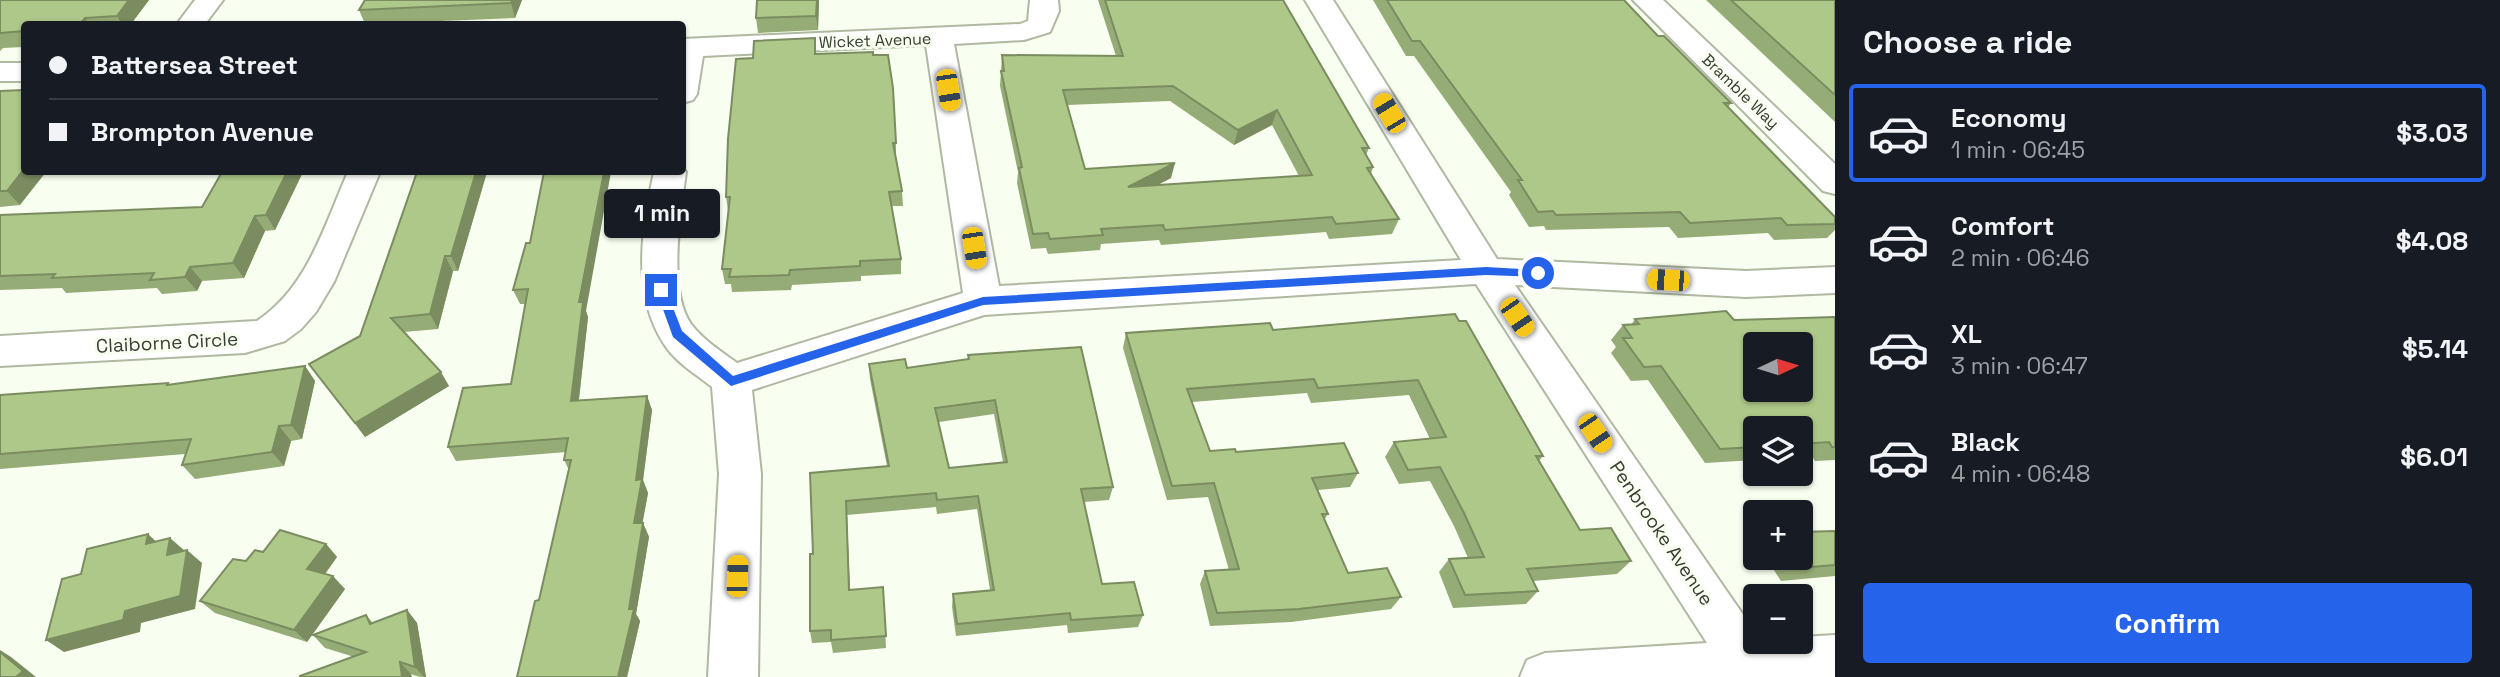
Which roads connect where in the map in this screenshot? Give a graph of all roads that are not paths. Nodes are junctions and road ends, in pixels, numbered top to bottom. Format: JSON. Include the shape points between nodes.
{"nodes":[{"id":1,"x":209,"y":0,"type":"edge"},
{"id":2,"x":1044,"y":0,"type":"edge"},
{"id":3,"x":1319,"y":0,"type":"edge"},
{"id":4,"x":1647,"y":0,"type":"edge"},
{"id":5,"x":193,"y":21,"type":"edge"},
{"id":6,"x":939,"y":37,"type":"junction"},
{"id":7,"x":686,"y":47,"type":"edge"},
{"id":8,"x":0,"y":72,"type":"edge"},
{"id":9,"x":21,"y":72,"type":"edge"},
{"id":10,"x":363,"y":175,"type":"edge"},
{"id":11,"x":670,"y":175,"type":"edge"},
{"id":12,"x":1835,"y":183,"type":"edge"},
{"id":13,"x":1486,"y":271,"type":"junction"},
{"id":14,"x":1835,"y":280,"type":"edge"},
{"id":15,"x":983,"y":301,"type":"junction"},
{"id":16,"x":0,"y":351,"type":"edge"},
{"id":17,"x":731,"y":381,"type":"junction"},
{"id":18,"x":1835,"y":659,"type":"edge"},
{"id":19,"x":1753,"y":670,"type":"edge"},
{"id":20,"x":733,"y":677,"type":"edge"},
{"id":21,"x":1545,"y":677,"type":"edge"}],
"edges":[{"from":1,"to":5,"type":"street"},
{"from":2,"to":6,"type":"street","name":"Wicket Avenue","via":[[1040,26],[1032,29]]},
{"from":3,"to":13,"type":"street","name":"Penbrooke Avenue"},
{"from":4,"to":12,"type":"street","name":"Bramble Way"},
{"from":6,"to":7,"type":"street","name":"Wicket Avenue"},
{"from":6,"to":15,"type":"street"},
{"from":8,"to":9,"type":"street"},
{"from":10,"to":16,"type":"street","name":"Claiborne Circle","via":[[313,287],[295,312],[272,331],[245,338]]},
{"from":11,"to":17,"type":"street","via":[[661,230],[661,290],[677,334]]},
{"from":13,"to":14,"type":"street","via":[[1746,284]]},
{"from":13,"to":15,"type":"street"},
{"from":13,"to":19,"type":"street","name":"Penbrooke Avenue"},
{"from":15,"to":17,"type":"street"},
{"from":17,"to":20,"type":"street","via":[[740,474]]},
{"from":18,"to":19,"type":"street"},
{"from":19,"to":21,"type":"street"}]}
